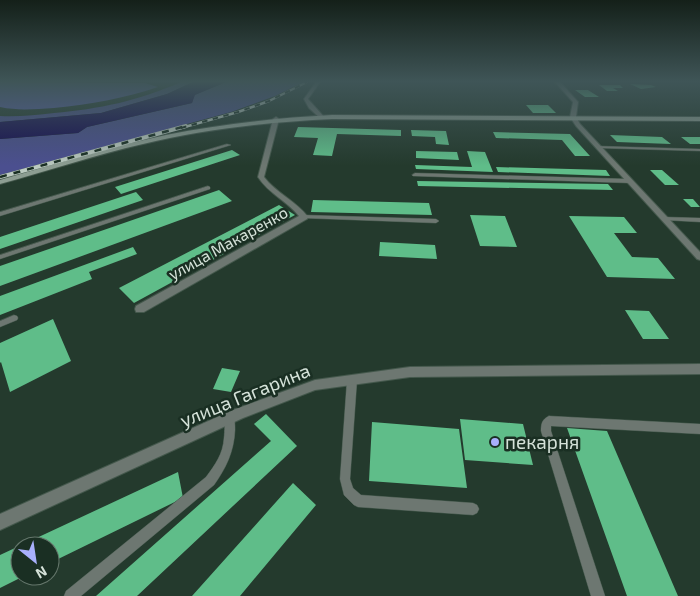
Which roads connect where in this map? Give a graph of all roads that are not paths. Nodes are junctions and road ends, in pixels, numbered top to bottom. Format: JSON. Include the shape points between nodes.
{"nodes":[{"id":1,"x":313,"y":110,"type":"edge"},
{"id":2,"x":574,"y":110,"type":"edge"},
{"id":3,"x":321,"y":117,"type":"junction"},
{"id":4,"x":573,"y":117,"type":"junction"},
{"id":5,"x":700,"y":118,"type":"edge"},
{"id":6,"x":276,"y":120,"type":"junction"},
{"id":7,"x":229,"y":144,"type":"dead end"},
{"id":8,"x":598,"y":147,"type":"junction"},
{"id":9,"x":700,"y":150,"type":"edge"},
{"id":10,"x":415,"y":175,"type":"dead end"},
{"id":11,"x":629,"y":181,"type":"junction"},
{"id":12,"x":0,"y":182,"type":"edge"},
{"id":13,"x":208,"y":188,"type":"dead end"},
{"id":14,"x":0,"y":214,"type":"edge"},
{"id":15,"x":304,"y":217,"type":"junction"},
{"id":16,"x":665,"y":219,"type":"junction"},
{"id":17,"x":700,"y":220,"type":"edge"},
{"id":18,"x":436,"y":221,"type":"dead end"},
{"id":19,"x":0,"y":257,"type":"edge"},
{"id":20,"x":700,"y":257,"type":"edge"},
{"id":21,"x":140,"y":309,"type":"dead end"},
{"id":22,"x":14,"y":318,"type":"dead end"},
{"id":23,"x":0,"y":324,"type":"edge"},
{"id":24,"x":700,"y":369,"type":"edge"},
{"id":25,"x":352,"y":380,"type":"junction"},
{"id":26,"x":230,"y":418,"type":"junction"},
{"id":27,"x":700,"y":429,"type":"edge"},
{"id":28,"x":473,"y":509,"type":"dead end"},
{"id":29,"x":0,"y":522,"type":"edge"},
{"id":30,"x":74,"y":594,"type":"edge"},
{"id":31,"x":63,"y":596,"type":"edge"},
{"id":32,"x":598,"y":596,"type":"edge"}],
"edges":[{"from":1,"to":3,"type":"street"},
{"from":2,"to":4,"type":"street"},
{"from":3,"to":4,"type":"main road"},
{"from":3,"to":6,"type":"main road"},
{"from":4,"to":5,"type":"main road"},
{"from":4,"to":8,"type":"street"},
{"from":6,"to":12,"type":"main road","via":[[150,141]]},
{"from":6,"to":15,"type":"street","name":"улица Макаренко","via":[[261,177],[272,190],[297,207]]},
{"from":7,"to":14,"type":"lane"},
{"from":8,"to":9,"type":"lane"},
{"from":8,"to":11,"type":"street"},
{"from":10,"to":11,"type":"lane"},
{"from":11,"to":16,"type":"street"},
{"from":13,"to":19,"type":"lane"},
{"from":15,"to":18,"type":"lane"},
{"from":15,"to":21,"type":"street","name":"улица Макаренко"},
{"from":16,"to":17,"type":"lane"},
{"from":16,"to":20,"type":"street"},
{"from":22,"to":23,"type":"lane"},
{"from":24,"to":25,"type":"street","name":"улица Гагарина","via":[[410,372]]},
{"from":25,"to":26,"type":"street","name":"улица Гагарина","via":[[315,385]]},
{"from":25,"to":28,"type":"lane","via":[[345,480],[348,491],[358,501]]},
{"from":26,"to":29,"type":"street","name":"улица Гагарина"},
{"from":26,"to":30,"type":"lane","via":[[230,446],[224,462],[210,482]]},
{"from":27,"to":32,"type":"lane","via":[[549,421],[546,424]]},
{"from":30,"to":31,"type":"lane"}]}
